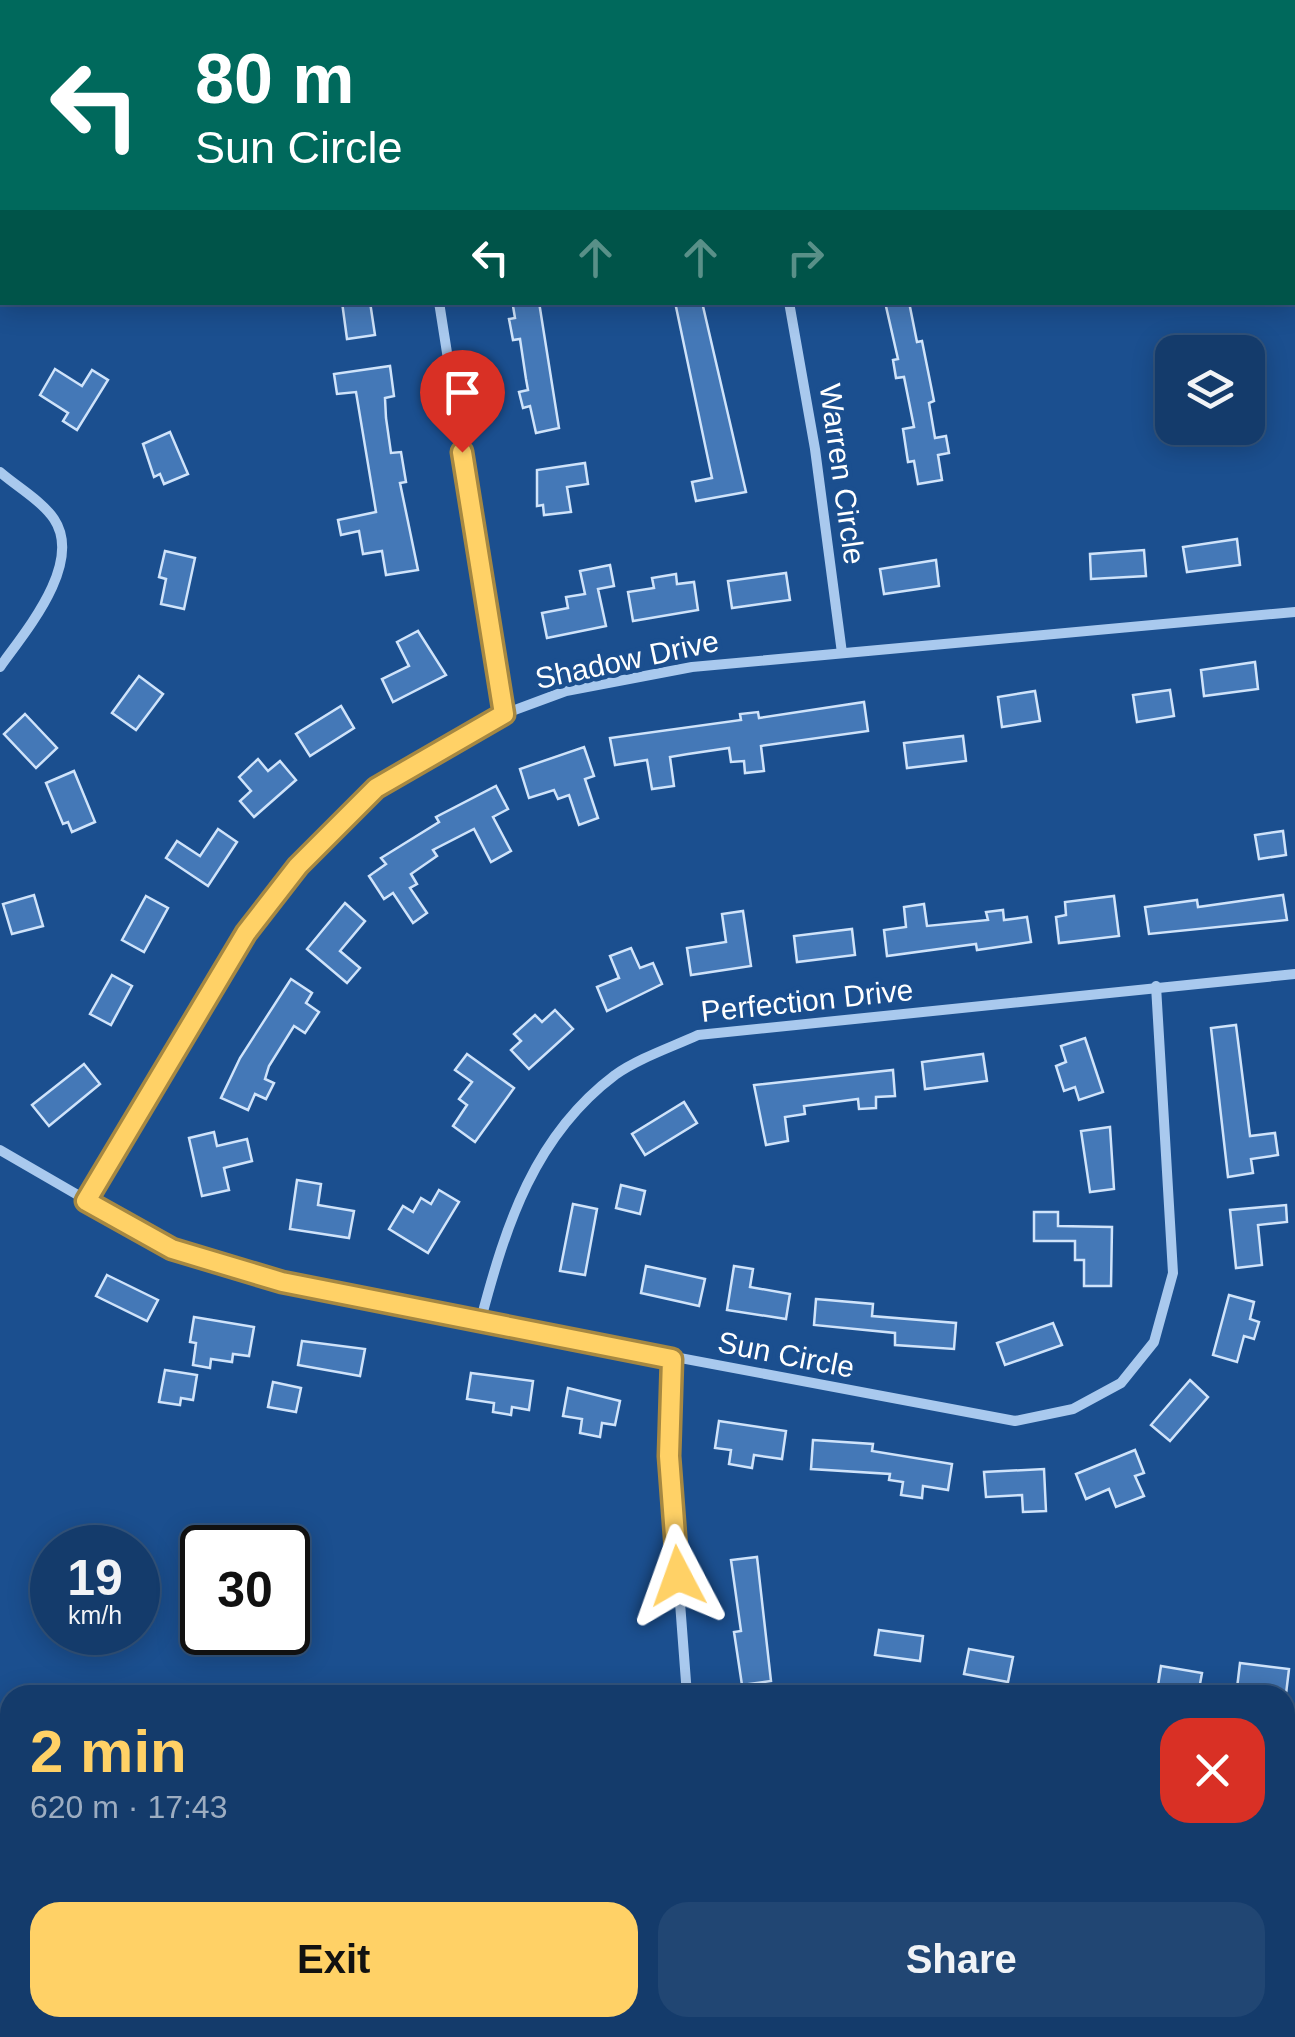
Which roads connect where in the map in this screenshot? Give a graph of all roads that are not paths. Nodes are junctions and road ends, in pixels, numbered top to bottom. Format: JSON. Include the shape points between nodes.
{"nodes":[{"id":1,"x":439,"y":305,"type":"edge"},
{"id":2,"x":790,"y":305,"type":"edge"},
{"id":3,"x":0,"y":472,"type":"edge"},
{"id":4,"x":1295,"y":612,"type":"edge"},
{"id":5,"x":842,"y":653,"type":"junction"},
{"id":6,"x":0,"y":666,"type":"edge"},
{"id":7,"x":504,"y":714,"type":"junction"},
{"id":8,"x":1295,"y":974,"type":"edge"},
{"id":9,"x":1156,"y":986,"type":"junction"},
{"id":10,"x":0,"y":1150,"type":"edge"},
{"id":11,"x":86,"y":1201,"type":"junction"},
{"id":12,"x":481,"y":1319,"type":"junction"},
{"id":13,"x":672,"y":1359,"type":"junction"},
{"id":14,"x":686,"y":1685,"type":"edge"}],
"edges":[{"from":1,"to":7,"type":"street"},
{"from":2,"to":5,"type":"street","name":"Warren Circle"},
{"from":3,"to":6,"type":"street","via":[[54,519],[59,535],[56,580],[45,605]]},
{"from":4,"to":5,"type":"street","name":"Shadow Drive"},
{"from":5,"to":7,"type":"street","name":"Shadow Drive","via":[[692,667],[566,692]]},
{"from":7,"to":11,"type":"street","name":"Shadow Drive","via":[[376,788],[298,866],[246,933]]},
{"from":8,"to":9,"type":"street","name":"Perfection Drive"},
{"from":9,"to":12,"type":"street","name":"Perfection Drive","via":[[698,1035],[618,1073],[568,1116],[527,1177]]},
{"from":9,"to":13,"type":"street","name":"Sun Circle","via":[[1174,1273],[1154,1342],[1121,1383],[1073,1410],[1016,1421]]},
{"from":10,"to":11,"type":"street","name":"Sun Circle"},
{"from":11,"to":12,"type":"street","name":"Sun Circle","via":[[172,1249],[264,1277]]},
{"from":12,"to":13,"type":"street","name":"Sun Circle"},
{"from":13,"to":14,"type":"street","via":[[669,1456]]}]}
